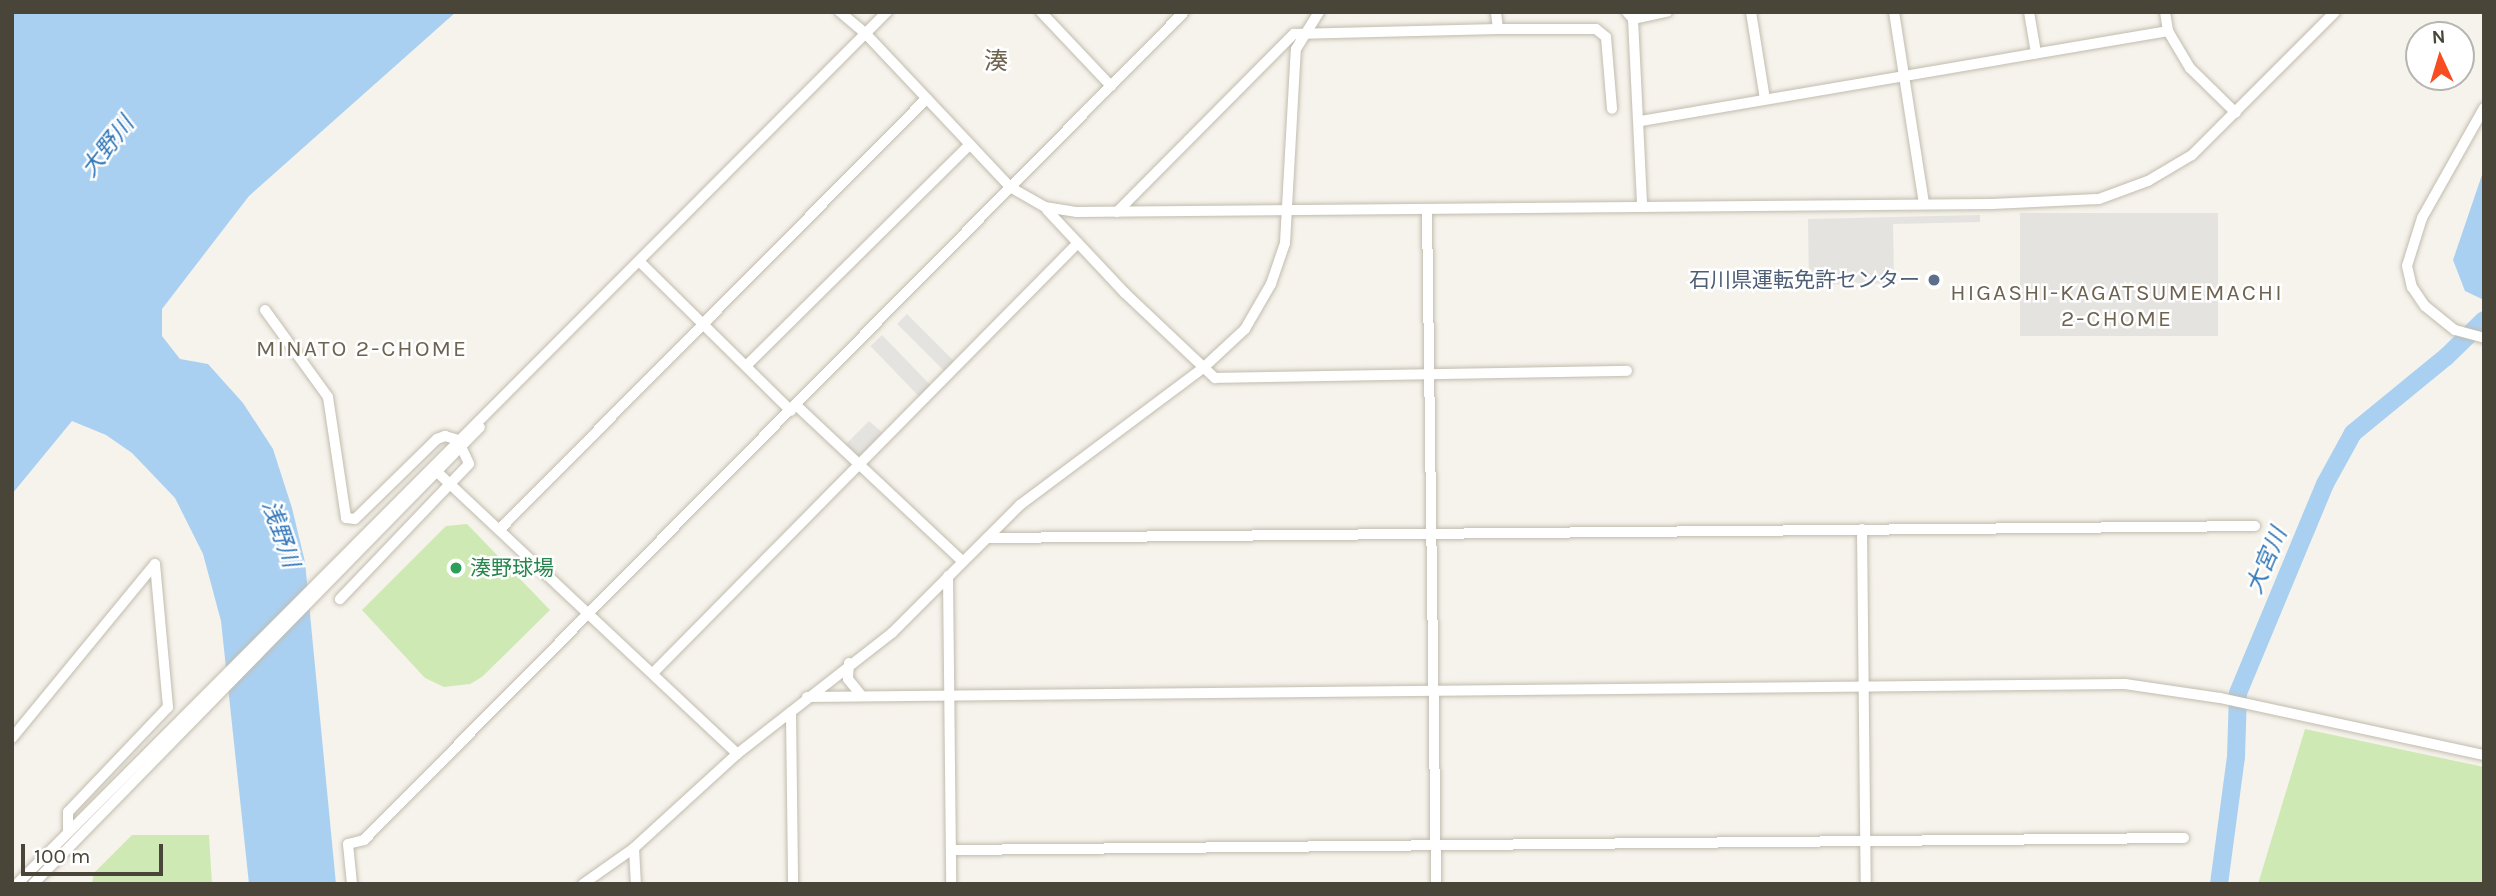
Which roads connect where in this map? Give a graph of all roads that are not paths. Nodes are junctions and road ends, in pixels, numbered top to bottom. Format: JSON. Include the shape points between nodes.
{"nodes":[{"id":1,"x":840,"y":12,"type":"edge"},
{"id":2,"x":887,"y":12,"type":"edge"},
{"id":3,"x":1041,"y":12,"type":"edge"},
{"id":4,"x":1184,"y":12,"type":"edge"},
{"id":5,"x":1319,"y":12,"type":"edge"},
{"id":6,"x":1496,"y":12,"type":"edge"},
{"id":7,"x":1667,"y":12,"type":"edge"},
{"id":8,"x":1751,"y":12,"type":"edge"},
{"id":9,"x":1894,"y":12,"type":"edge"},
{"id":10,"x":2029,"y":12,"type":"edge"},
{"id":11,"x":2165,"y":12,"type":"edge"},
{"id":12,"x":2335,"y":12,"type":"edge"},
{"id":13,"x":1630,"y":15,"type":"edge"},
{"id":14,"x":1498,"y":29,"type":"junction"},
{"id":15,"x":2168,"y":31,"type":"junction"},
{"id":16,"x":1311,"y":32,"type":"junction"},
{"id":17,"x":866,"y":34,"type":"junction"},
{"id":18,"x":2036,"y":52,"type":"junction"},
{"id":19,"x":1904,"y":75,"type":"junction"},
{"id":20,"x":1111,"y":86,"type":"junction"},
{"id":21,"x":927,"y":98,"type":"junction"},
{"id":22,"x":1765,"y":99,"type":"junction"},
{"id":23,"x":2484,"y":108,"type":"edge"},
{"id":24,"x":1612,"y":109,"type":"dead end"},
{"id":25,"x":2236,"y":113,"type":"junction"},
{"id":26,"x":1640,"y":121,"type":"junction"},
{"id":27,"x":970,"y":144,"type":"junction"},
{"id":28,"x":1010,"y":187,"type":"junction"},
{"id":29,"x":1924,"y":204,"type":"junction"},
{"id":30,"x":1642,"y":206,"type":"junction"},
{"id":31,"x":1045,"y":207,"type":"junction"},
{"id":32,"x":1427,"y":210,"type":"junction"},
{"id":33,"x":1288,"y":211,"type":"junction"},
{"id":34,"x":1117,"y":212,"type":"junction"},
{"id":35,"x":1078,"y":243,"type":"junction"},
{"id":36,"x":640,"y":261,"type":"junction"},
{"id":37,"x":265,"y":310,"type":"dead end"},
{"id":38,"x":702,"y":324,"type":"junction"},
{"id":39,"x":2484,"y":338,"type":"edge"},
{"id":40,"x":746,"y":366,"type":"junction"},
{"id":41,"x":1202,"y":369,"type":"junction"},
{"id":42,"x":1627,"y":371,"type":"dead end"},
{"id":43,"x":1429,"y":376,"type":"junction"},
{"id":44,"x":794,"y":408,"type":"junction"},
{"id":45,"x":461,"y":444,"type":"junction"},
{"id":46,"x":860,"y":463,"type":"junction"},
{"id":47,"x":435,"y":470,"type":"junction"},
{"id":48,"x":451,"y":484,"type":"junction"},
{"id":49,"x":2255,"y":526,"type":"dead end"},
{"id":50,"x":501,"y":528,"type":"junction"},
{"id":51,"x":1862,"y":529,"type":"junction"},
{"id":52,"x":1432,"y":534,"type":"junction"},
{"id":53,"x":988,"y":538,"type":"junction"},
{"id":54,"x":961,"y":560,"type":"junction"},
{"id":55,"x":948,"y":576,"type":"junction"},
{"id":56,"x":340,"y":599,"type":"dead end"},
{"id":57,"x":589,"y":612,"type":"junction"},
{"id":58,"x":849,"y":663,"type":"junction"},
{"id":59,"x":654,"y":672,"type":"junction"},
{"id":60,"x":1864,"y":686,"type":"junction"},
{"id":61,"x":1434,"y":691,"type":"junction"},
{"id":62,"x":949,"y":696,"type":"junction"},
{"id":63,"x":807,"y":697,"type":"junction"},
{"id":64,"x":862,"y":697,"type":"junction"},
{"id":65,"x":791,"y":712,"type":"junction"},
{"id":66,"x":12,"y":738,"type":"edge"},
{"id":67,"x":737,"y":754,"type":"junction"},
{"id":68,"x":2484,"y":755,"type":"edge"},
{"id":69,"x":68,"y":831,"type":"junction"},
{"id":70,"x":2184,"y":838,"type":"dead end"},
{"id":71,"x":1865,"y":841,"type":"junction"},
{"id":72,"x":1436,"y":845,"type":"junction"},
{"id":73,"x":634,"y":848,"type":"junction"},
{"id":74,"x":951,"y":850,"type":"junction"},
{"id":75,"x":17,"y":884,"type":"edge"},
{"id":76,"x":33,"y":884,"type":"edge"},
{"id":77,"x":352,"y":884,"type":"edge"},
{"id":78,"x":583,"y":884,"type":"edge"},
{"id":79,"x":636,"y":884,"type":"edge"},
{"id":80,"x":793,"y":884,"type":"edge"},
{"id":81,"x":951,"y":884,"type":"edge"},
{"id":82,"x":1436,"y":884,"type":"edge"},
{"id":83,"x":1866,"y":884,"type":"edge"}],
"edges":[{"from":1,"to":17,"type":"street"},
{"from":2,"to":17,"type":"street"},
{"from":3,"to":20,"type":"street"},
{"from":4,"to":20,"type":"street"},
{"from":5,"to":16,"type":"street"},
{"from":6,"to":14,"type":"street"},
{"from":7,"to":13,"type":"street"},
{"from":8,"to":22,"type":"street"},
{"from":9,"to":19,"type":"street"},
{"from":10,"to":18,"type":"street"},
{"from":11,"to":15,"type":"street"},
{"from":12,"to":25,"type":"street"},
{"from":13,"to":26,"type":"street"},
{"from":14,"to":16,"type":"street"},
{"from":14,"to":24,"type":"street","via":[[1596,30],[1606,37]]},
{"from":15,"to":18,"type":"street"},
{"from":15,"to":25,"type":"street","via":[[2190,68]]},
{"from":16,"to":33,"type":"street","via":[[1296,49]]},
{"from":16,"to":34,"type":"street","via":[[1286,40]]},
{"from":17,"to":21,"type":"street"},
{"from":17,"to":36,"type":"street"},
{"from":18,"to":19,"type":"street"},
{"from":19,"to":22,"type":"street"},
{"from":19,"to":29,"type":"street"},
{"from":20,"to":28,"type":"street"},
{"from":21,"to":27,"type":"street"},
{"from":21,"to":38,"type":"street"},
{"from":22,"to":26,"type":"street"},
{"from":23,"to":39,"type":"street","via":[[2422,218],[2407,266],[2412,287],[2426,306],[2455,330]]},
{"from":25,"to":29,"type":"street","via":[[2172,169],[2127,191],[2072,202]]},
{"from":26,"to":30,"type":"street"},
{"from":27,"to":28,"type":"street"},
{"from":27,"to":40,"type":"street"},
{"from":28,"to":31,"type":"street"},
{"from":28,"to":44,"type":"street"},
{"from":29,"to":30,"type":"street"},
{"from":30,"to":32,"type":"street"},
{"from":31,"to":34,"type":"street","via":[[1059,212]]},
{"from":31,"to":35,"type":"street"},
{"from":32,"to":33,"type":"street"},
{"from":32,"to":43,"type":"street"},
{"from":33,"to":34,"type":"street"},
{"from":33,"to":41,"type":"street","via":[[1280,261],[1260,306],[1245,329]]},
{"from":35,"to":41,"type":"street"},
{"from":35,"to":46,"type":"street"},
{"from":36,"to":38,"type":"street"},
{"from":36,"to":45,"type":"street"},
{"from":37,"to":45,"type":"street","via":[[328,397],[346,518],[355,519],[437,439]]},
{"from":38,"to":40,"type":"street"},
{"from":38,"to":50,"type":"street"},
{"from":40,"to":44,"type":"street"},
{"from":41,"to":43,"type":"street","via":[[1215,378]]},
{"from":41,"to":53,"type":"street","via":[[1020,505]]},
{"from":42,"to":43,"type":"street"},
{"from":43,"to":52,"type":"street"},
{"from":44,"to":46,"type":"street"},
{"from":44,"to":57,"type":"street"},
{"from":45,"to":47,"type":"street"},
{"from":45,"to":48,"type":"street","via":[[469,464]]},
{"from":46,"to":54,"type":"street"},
{"from":46,"to":59,"type":"street"},
{"from":47,"to":48,"type":"street"},
{"from":47,"to":69,"type":"street","via":[[313,584]]},
{"from":47,"to":76,"type":"street"},
{"from":48,"to":50,"type":"street"},
{"from":48,"to":56,"type":"street"},
{"from":49,"to":51,"type":"street"},
{"from":50,"to":57,"type":"street"},
{"from":51,"to":52,"type":"street"},
{"from":51,"to":60,"type":"street"},
{"from":52,"to":53,"type":"street"},
{"from":52,"to":61,"type":"street"},
{"from":53,"to":54,"type":"street"},
{"from":54,"to":55,"type":"street"},
{"from":55,"to":58,"type":"street","via":[[892,633]]},
{"from":55,"to":62,"type":"street"},
{"from":57,"to":59,"type":"street"},
{"from":57,"to":77,"type":"street","via":[[364,840],[348,844]]},
{"from":58,"to":63,"type":"street"},
{"from":58,"to":64,"type":"street","via":[[848,678]]},
{"from":59,"to":67,"type":"street"},
{"from":60,"to":61,"type":"street"},
{"from":60,"to":68,"type":"street","via":[[2125,684],[2300,713]]},
{"from":60,"to":71,"type":"street"},
{"from":61,"to":62,"type":"street"},
{"from":61,"to":72,"type":"street"},
{"from":62,"to":64,"type":"street"},
{"from":62,"to":74,"type":"street"},
{"from":63,"to":64,"type":"street"},
{"from":63,"to":65,"type":"street"},
{"from":65,"to":67,"type":"street"},
{"from":65,"to":80,"type":"street"},
{"from":66,"to":69,"type":"street","via":[[155,564],[168,707],[68,813]]},
{"from":67,"to":73,"type":"street"},
{"from":69,"to":75,"type":"street"},
{"from":70,"to":71,"type":"street"},
{"from":71,"to":72,"type":"street"},
{"from":71,"to":83,"type":"street"},
{"from":72,"to":74,"type":"street"},
{"from":72,"to":82,"type":"street"},
{"from":73,"to":78,"type":"street"},
{"from":73,"to":79,"type":"street"},
{"from":74,"to":81,"type":"street"}]}
